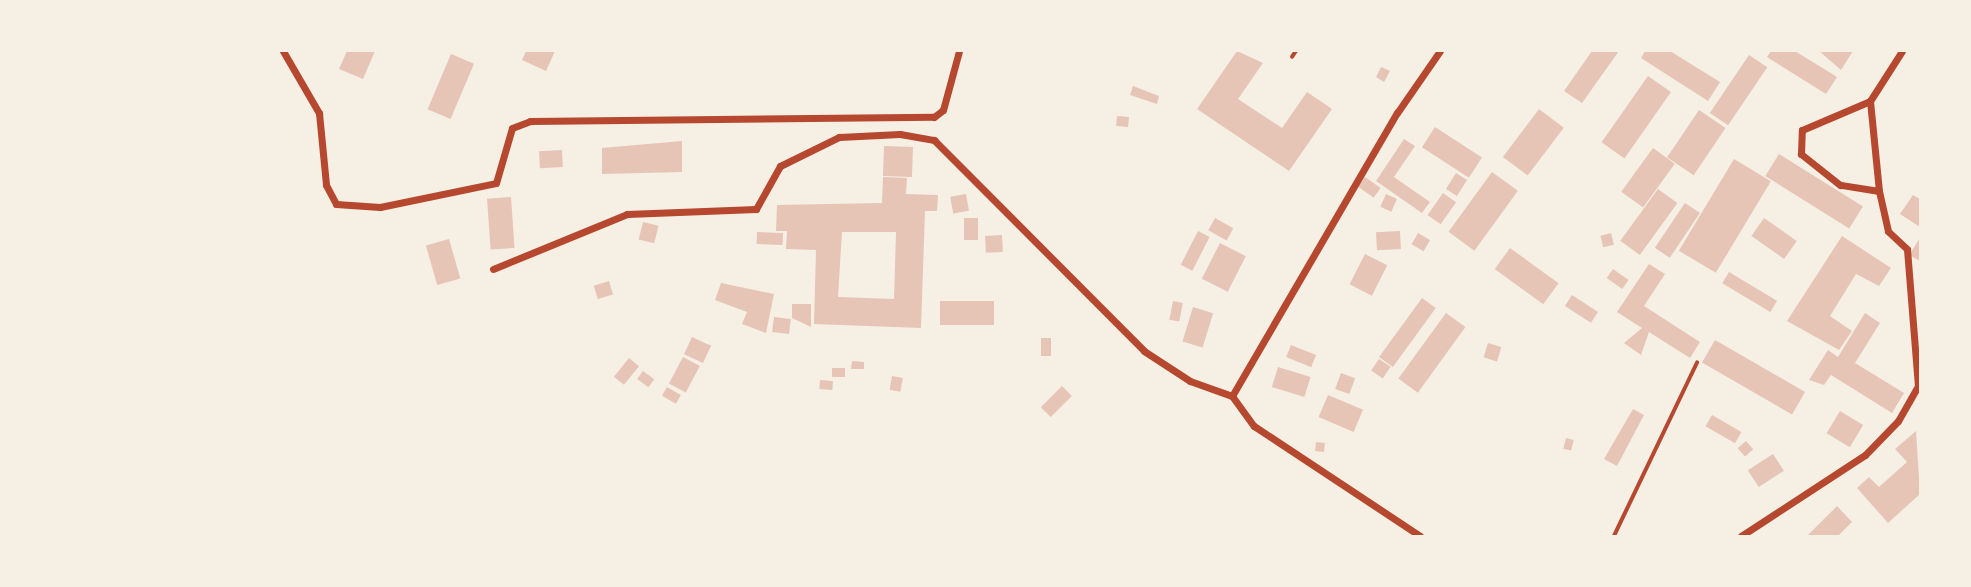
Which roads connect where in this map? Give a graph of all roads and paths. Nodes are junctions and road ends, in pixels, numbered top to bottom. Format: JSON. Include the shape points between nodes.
{"nodes":[{"id":1,"x":283,"y":51,"type":"edge"},
{"id":2,"x":959,"y":51,"type":"edge"},
{"id":3,"x":1296,"y":51,"type":"edge"},
{"id":4,"x":1440,"y":51,"type":"edge"},
{"id":5,"x":1902,"y":51,"type":"edge"},
{"id":6,"x":1292,"y":57,"type":"dead end"},
{"id":7,"x":1870,"y":102,"type":"junction"},
{"id":8,"x":1879,"y":191,"type":"junction"},
{"id":9,"x":493,"y":269,"type":"dead end"},
{"id":10,"x":1697,"y":363,"type":"dead end"},
{"id":11,"x":1232,"y":396,"type":"junction"},
{"id":12,"x":1420,"y":536,"type":"edge"},
{"id":13,"x":1615,"y":536,"type":"edge"},
{"id":14,"x":1741,"y":536,"type":"edge"}],
"edges":[{"from":1,"to":2,"type":"street","via":[[319,113],[326,185],[336,204],[380,207],[496,183],[512,128],[530,121],[934,117],[943,110]]},
{"from":3,"to":6,"type":"lane"},
{"from":4,"to":11,"type":"street","via":[[1397,113]]},
{"from":5,"to":7,"type":"street"},
{"from":7,"to":8,"type":"street"},
{"from":7,"to":8,"type":"street","via":[[1802,130],[1801,154],[1840,185]]},
{"from":8,"to":14,"type":"street","via":[[1888,231],[1907,249],[1919,386],[1898,421],[1865,456]]},
{"from":9,"to":11,"type":"street","via":[[627,214],[756,209],[780,166],[839,137],[917,136],[946,148],[1144,351],[1190,381]]},
{"from":10,"to":13,"type":"lane"},
{"from":11,"to":12,"type":"street","via":[[1254,426]]}]}
